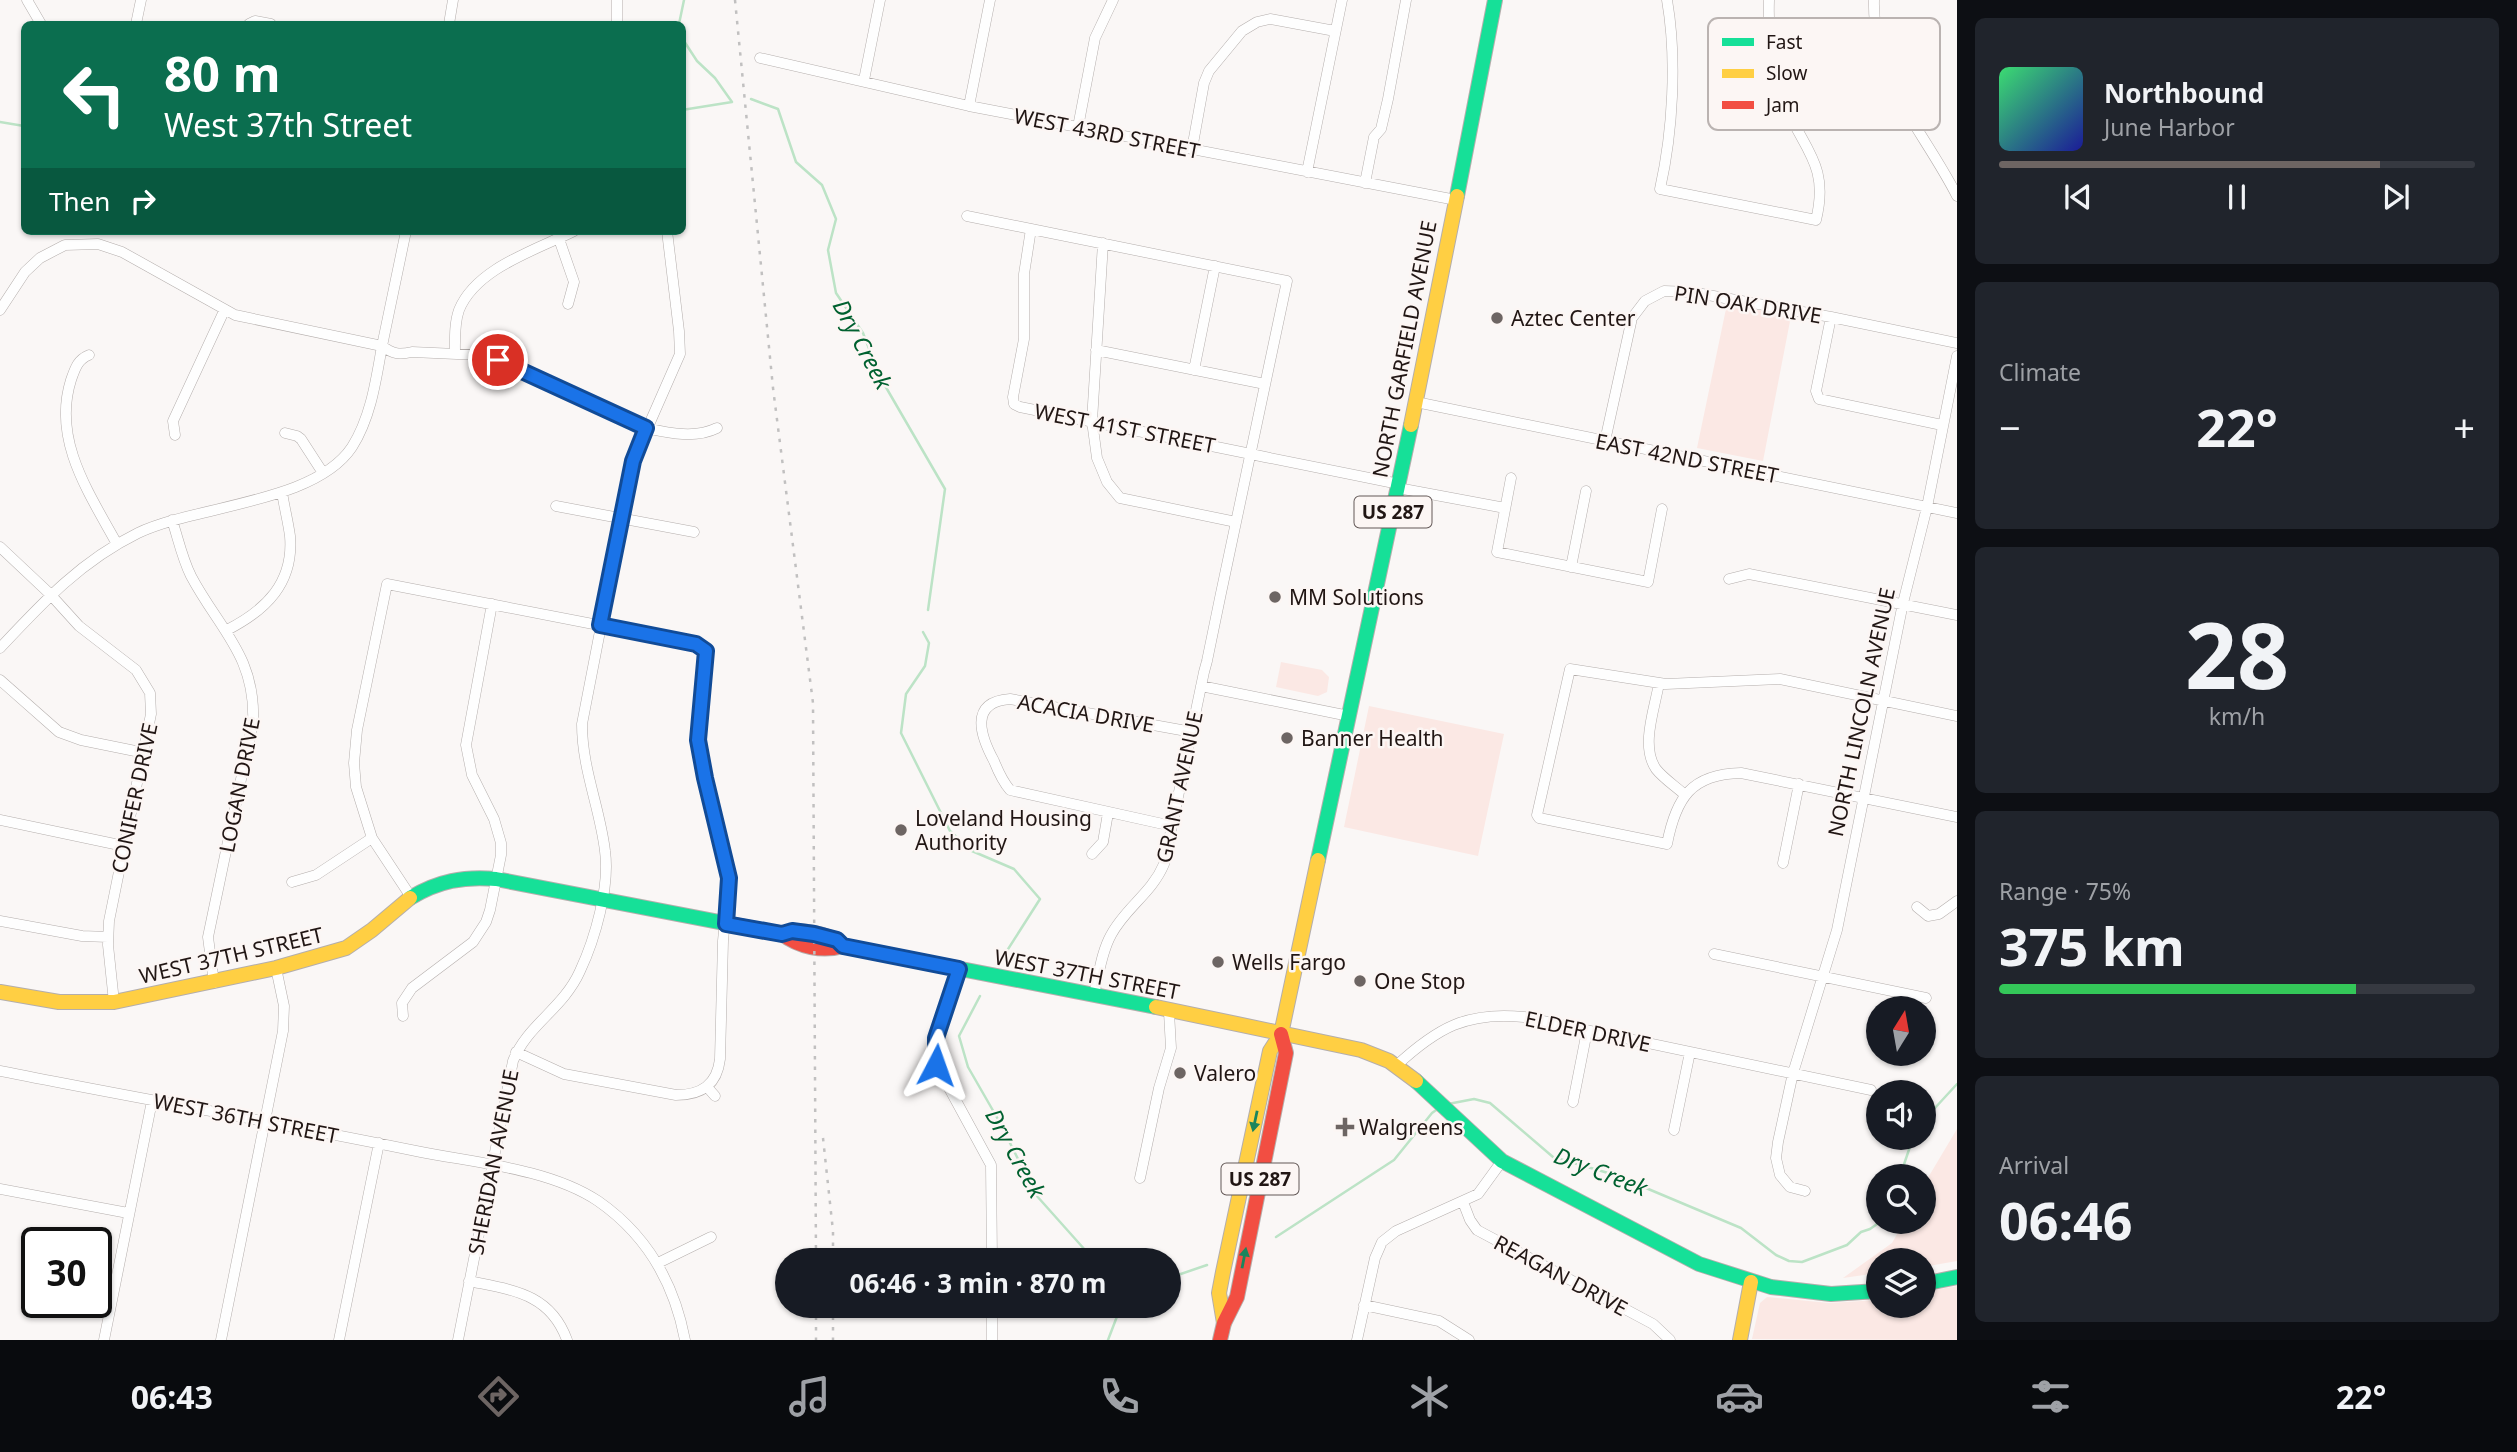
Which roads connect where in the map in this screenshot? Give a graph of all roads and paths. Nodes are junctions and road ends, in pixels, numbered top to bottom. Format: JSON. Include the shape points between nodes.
{"nodes":[{"id":1,"x":27,"y":0,"type":"edge"},
{"id":2,"x":141,"y":0,"type":"edge"},
{"id":3,"x":453,"y":0,"type":"edge"},
{"id":4,"x":617,"y":0,"type":"edge"},
{"id":5,"x":880,"y":0,"type":"edge"},
{"id":6,"x":990,"y":0,"type":"edge"},
{"id":7,"x":1114,"y":0,"type":"edge"},
{"id":8,"x":1342,"y":0,"type":"edge"},
{"id":9,"x":1406,"y":0,"type":"edge"},
{"id":10,"x":1495,"y":0,"type":"edge"},
{"id":11,"x":1667,"y":0,"type":"edge"},
{"id":12,"x":1769,"y":0,"type":"edge"},
{"id":13,"x":1874,"y":0,"type":"edge"},
{"id":14,"x":1769,"y":18,"type":"edge"},
{"id":15,"x":1875,"y":18,"type":"edge"},
{"id":16,"x":39,"y":21,"type":"edge"},
{"id":17,"x":137,"y":21,"type":"edge"},
{"id":18,"x":450,"y":21,"type":"edge"},
{"id":19,"x":617,"y":21,"type":"edge"},
{"id":20,"x":1335,"y":31,"type":"junction"},
{"id":21,"x":760,"y":58,"type":"dead end"},
{"id":22,"x":864,"y":80,"type":"junction"},
{"id":23,"x":969,"y":106,"type":"junction"},
{"id":24,"x":1078,"y":127,"type":"junction"},
{"id":25,"x":1797,"y":130,"type":"edge"},
{"id":26,"x":1917,"y":130,"type":"edge"},
{"id":27,"x":1192,"y":149,"type":"junction"},
{"id":28,"x":1307,"y":172,"type":"junction"},
{"id":29,"x":1365,"y":183,"type":"junction"},
{"id":30,"x":1957,"y":196,"type":"edge"},
{"id":31,"x":1455,"y":200,"type":"junction"},
{"id":32,"x":967,"y":216,"type":"dead end"},
{"id":33,"x":1031,"y":229,"type":"junction"},
{"id":34,"x":405,"y":235,"type":"edge"},
{"id":35,"x":566,"y":235,"type":"edge"},
{"id":36,"x":668,"y":235,"type":"edge"},
{"id":37,"x":559,"y":239,"type":"junction"},
{"id":38,"x":1102,"y":243,"type":"junction"},
{"id":39,"x":1215,"y":266,"type":"junction"},
{"id":40,"x":568,"y":304,"type":"dead end"},
{"id":41,"x":0,"y":310,"type":"edge"},
{"id":42,"x":224,"y":311,"type":"junction"},
{"id":43,"x":1831,"y":317,"type":"junction"},
{"id":44,"x":1957,"y":343,"type":"edge"},
{"id":45,"x":382,"y":346,"type":"junction"},
{"id":46,"x":1096,"y":350,"type":"junction"},
{"id":47,"x":455,"y":354,"type":"junction"},
{"id":48,"x":89,"y":355,"type":"dead end"},
{"id":49,"x":1957,"y":356,"type":"edge"},
{"id":50,"x":1194,"y":370,"type":"junction"},
{"id":51,"x":1265,"y":384,"type":"junction"},
{"id":52,"x":1416,"y":402,"type":"junction"},
{"id":53,"x":1092,"y":422,"type":"junction"},
{"id":54,"x":1942,"y":425,"type":"junction"},
{"id":55,"x":646,"y":428,"type":"junction"},
{"id":56,"x":717,"y":428,"type":"dead end"},
{"id":57,"x":285,"y":433,"type":"dead end"},
{"id":58,"x":175,"y":435,"type":"dead end"},
{"id":59,"x":1605,"y":441,"type":"junction"},
{"id":60,"x":1250,"y":454,"type":"junction"},
{"id":61,"x":323,"y":473,"type":"junction"},
{"id":62,"x":1511,"y":478,"type":"dead end"},
{"id":63,"x":1398,"y":486,"type":"junction"},
{"id":64,"x":1586,"y":491,"type":"dead end"},
{"id":65,"x":282,"y":492,"type":"junction"},
{"id":66,"x":556,"y":506,"type":"dead end"},
{"id":67,"x":1927,"y":507,"type":"junction"},
{"id":68,"x":1504,"y":508,"type":"junction"},
{"id":69,"x":1662,"y":509,"type":"dead end"},
{"id":70,"x":1957,"y":513,"type":"edge"},
{"id":71,"x":620,"y":517,"type":"junction"},
{"id":72,"x":172,"y":520,"type":"junction"},
{"id":73,"x":1236,"y":522,"type":"junction"},
{"id":74,"x":694,"y":532,"type":"dead end"},
{"id":75,"x":117,"y":544,"type":"junction"},
{"id":76,"x":0,"y":547,"type":"edge"},
{"id":77,"x":1572,"y":567,"type":"junction"},
{"id":78,"x":1729,"y":579,"type":"dead end"},
{"id":79,"x":50,"y":594,"type":"junction"},
{"id":80,"x":1903,"y":603,"type":"junction"},
{"id":81,"x":492,"y":604,"type":"junction"},
{"id":82,"x":1957,"y":615,"type":"edge"},
{"id":83,"x":600,"y":625,"type":"junction"},
{"id":84,"x":227,"y":630,"type":"junction"},
{"id":85,"x":0,"y":648,"type":"edge"},
{"id":86,"x":0,"y":680,"type":"edge"},
{"id":87,"x":1659,"y":683,"type":"junction"},
{"id":88,"x":1201,"y":686,"type":"junction"},
{"id":89,"x":1885,"y":700,"type":"junction"},
{"id":90,"x":1349,"y":716,"type":"junction"},
{"id":91,"x":1957,"y":716,"type":"edge"},
{"id":92,"x":1192,"y":732,"type":"junction"},
{"id":93,"x":145,"y":752,"type":"junction"},
{"id":94,"x":1799,"y":784,"type":"junction"},
{"id":95,"x":1684,"y":794,"type":"junction"},
{"id":96,"x":1865,"y":797,"type":"junction"},
{"id":97,"x":1108,"y":813,"type":"junction"},
{"id":98,"x":1957,"y":817,"type":"edge"},
{"id":99,"x":0,"y":820,"type":"edge"},
{"id":100,"x":1172,"y":826,"type":"junction"},
{"id":101,"x":372,"y":838,"type":"junction"},
{"id":102,"x":124,"y":846,"type":"junction"},
{"id":103,"x":1092,"y":854,"type":"dead end"},
{"id":104,"x":1783,"y":863,"type":"dead end"},
{"id":105,"x":496,"y":879,"type":"junction"},
{"id":106,"x":292,"y":882,"type":"dead end"},
{"id":107,"x":411,"y":897,"type":"junction"},
{"id":108,"x":601,"y":900,"type":"junction"},
{"id":109,"x":1957,"y":901,"type":"edge"},
{"id":110,"x":1917,"y":907,"type":"dead end"},
{"id":111,"x":0,"y":921,"type":"edge"},
{"id":112,"x":726,"y":924,"type":"junction"},
{"id":113,"x":108,"y":937,"type":"junction"},
{"id":114,"x":1714,"y":954,"type":"dead end"},
{"id":115,"x":276,"y":968,"type":"junction"},
{"id":116,"x":959,"y":969,"type":"junction"},
{"id":117,"x":1823,"y":977,"type":"junction"},
{"id":118,"x":214,"y":983,"type":"junction"},
{"id":119,"x":0,"y":992,"type":"edge"},
{"id":120,"x":1094,"y":994,"type":"junction"},
{"id":121,"x":1916,"y":996,"type":"edge"},
{"id":122,"x":114,"y":1002,"type":"junction"},
{"id":123,"x":1169,"y":1012,"type":"junction"},
{"id":124,"x":403,"y":1016,"type":"dead end"},
{"id":125,"x":1587,"y":1031,"type":"junction"},
{"id":126,"x":1281,"y":1034,"type":"junction"},
{"id":127,"x":516,"y":1052,"type":"junction"},
{"id":128,"x":1690,"y":1052,"type":"junction"},
{"id":129,"x":1396,"y":1066,"type":"junction"},
{"id":130,"x":0,"y":1071,"type":"edge"},
{"id":131,"x":1793,"y":1073,"type":"junction"},
{"id":132,"x":1866,"y":1089,"type":"edge"},
{"id":133,"x":152,"y":1101,"type":"junction"},
{"id":134,"x":1573,"y":1102,"type":"dead end"},
{"id":135,"x":264,"y":1122,"type":"junction"},
{"id":136,"x":1674,"y":1130,"type":"dead end"},
{"id":137,"x":379,"y":1143,"type":"junction"},
{"id":138,"x":1502,"y":1161,"type":"junction"},
{"id":139,"x":492,"y":1166,"type":"junction"},
{"id":140,"x":1140,"y":1178,"type":"dead end"},
{"id":141,"x":0,"y":1189,"type":"edge"},
{"id":142,"x":1805,"y":1191,"type":"dead end"},
{"id":143,"x":1463,"y":1202,"type":"junction"},
{"id":144,"x":128,"y":1213,"type":"junction"},
{"id":145,"x":711,"y":1237,"type":"dead end"},
{"id":146,"x":992,"y":1248,"type":"edge"},
{"id":147,"x":659,"y":1263,"type":"junction"},
{"id":148,"x":1957,"y":1278,"type":"edge"},
{"id":149,"x":470,"y":1281,"type":"junction"},
{"id":150,"x":1751,"y":1282,"type":"junction"},
{"id":151,"x":1936,"y":1282,"type":"edge"},
{"id":152,"x":1866,"y":1292,"type":"edge"},
{"id":153,"x":1364,"y":1305,"type":"junction"},
{"id":154,"x":992,"y":1318,"type":"edge"},
{"id":155,"x":104,"y":1340,"type":"edge"},
{"id":156,"x":221,"y":1340,"type":"edge"},
{"id":157,"x":339,"y":1340,"type":"edge"},
{"id":158,"x":458,"y":1340,"type":"edge"},
{"id":159,"x":567,"y":1340,"type":"edge"},
{"id":160,"x":685,"y":1340,"type":"edge"},
{"id":161,"x":992,"y":1340,"type":"edge"},
{"id":162,"x":1220,"y":1340,"type":"edge"},
{"id":163,"x":1357,"y":1340,"type":"edge"},
{"id":164,"x":1469,"y":1340,"type":"edge"},
{"id":165,"x":1670,"y":1340,"type":"edge"},
{"id":166,"x":1740,"y":1340,"type":"edge"}],
"edges":[{"from":1,"to":16,"type":"street"},
{"from":2,"to":17,"type":"street"},
{"from":3,"to":18,"type":"street"},
{"from":4,"to":19,"type":"street"},
{"from":5,"to":22,"type":"street"},
{"from":6,"to":23,"type":"street"},
{"from":7,"to":24,"type":"street","via":[[1095,38]]},
{"from":8,"to":20,"type":"street"},
{"from":9,"to":29,"type":"street","via":[[1384,119],[1374,137]]},
{"from":10,"to":31,"type":"main road","name":"NORTH GARFIELD AVENUE","number":"US 287"},
{"from":11,"to":25,"type":"street","via":[[1671,125],[1660,188],[1816,220],[1822,191],[1819,173]]},
{"from":12,"to":14,"type":"street"},
{"from":13,"to":15,"type":"street"},
{"from":20,"to":27,"type":"street","via":[[1270,19],[1242,31],[1209,71]]},
{"from":20,"to":28,"type":"street"},
{"from":21,"to":22,"type":"street","name":"WEST 43RD STREET"},
{"from":22,"to":23,"type":"street","name":"WEST 43RD STREET"},
{"from":23,"to":24,"type":"street","name":"WEST 43RD STREET"},
{"from":24,"to":27,"type":"street","name":"WEST 43RD STREET"},
{"from":26,"to":30,"type":"street"},
{"from":27,"to":28,"type":"street","name":"WEST 43RD STREET"},
{"from":28,"to":29,"type":"street","name":"WEST 43RD STREET"},
{"from":29,"to":31,"type":"street","name":"WEST 43RD STREET"},
{"from":31,"to":52,"type":"main road","name":"NORTH GARFIELD AVENUE","number":"US 287"},
{"from":32,"to":33,"type":"street"},
{"from":33,"to":38,"type":"street"},
{"from":33,"to":53,"type":"street","name":"WEST 41ST STREET","via":[[1024,274],[1024,339],[1014,404]]},
{"from":34,"to":45,"type":"street"},
{"from":35,"to":37,"type":"street"},
{"from":36,"to":55,"type":"street","name":"SHERIDAN AVENUE","via":[[680,354]]},
{"from":37,"to":40,"type":"street","via":[[575,282]]},
{"from":37,"to":47,"type":"street","via":[[497,269],[474,287],[459,312]]},
{"from":38,"to":39,"type":"street"},
{"from":38,"to":46,"type":"street"},
{"from":39,"to":50,"type":"street"},
{"from":39,"to":51,"type":"street","name":"GRANT AVENUE","via":[[1287,281]]},
{"from":41,"to":42,"type":"street","via":[[40,258],[65,245],[85,243],[122,252]]},
{"from":42,"to":45,"type":"street"},
{"from":42,"to":58,"type":"street","via":[[173,421]]},
{"from":43,"to":44,"type":"street","name":"PIN OAK DRIVE"},
{"from":43,"to":54,"type":"street","via":[[1816,391],[1819,399]]},
{"from":43,"to":59,"type":"street","name":"PIN OAK DRIVE","via":[[1684,291],[1664,291],[1651,297],[1635,312],[1629,326]]},
{"from":45,"to":47,"type":"street","via":[[401,355]]},
{"from":45,"to":61,"type":"street","via":[[357,437],[348,453]]},
{"from":46,"to":50,"type":"street"},
{"from":46,"to":53,"type":"street"},
{"from":47,"to":55,"type":"street","via":[[498,360]]},
{"from":48,"to":75,"type":"street","via":[[76,366],[68,391],[67,436],[74,461]]},
{"from":49,"to":54,"type":"street","name":"NORTH LINCOLN AVENUE"},
{"from":50,"to":51,"type":"street"},
{"from":51,"to":60,"type":"street","name":"GRANT AVENUE"},
{"from":52,"to":59,"type":"street","name":"EAST 42ND STREET"},
{"from":52,"to":63,"type":"main road","name":"NORTH GARFIELD AVENUE","number":"US 287"},
{"from":53,"to":60,"type":"street","name":"WEST 41ST STREET"},
{"from":53,"to":73,"type":"street","via":[[1097,458],[1120,498]]},
{"from":54,"to":67,"type":"street","name":"NORTH LINCOLN AVENUE"},
{"from":55,"to":56,"type":"street","via":[[705,434]]},
{"from":55,"to":71,"type":"street","name":"SHERIDAN AVENUE"},
{"from":57,"to":61,"type":"street","via":[[301,439]]},
{"from":59,"to":67,"type":"street","name":"EAST 42ND STREET"},
{"from":60,"to":63,"type":"street","name":"WEST 41ST STREET"},
{"from":60,"to":73,"type":"street","name":"GRANT AVENUE"},
{"from":61,"to":65,"type":"street"},
{"from":62,"to":68,"type":"street"},
{"from":63,"to":68,"type":"street","name":"WEST 41ST STREET"},
{"from":63,"to":90,"type":"main road","name":"NORTH GARFIELD AVENUE","number":"US 287"},
{"from":64,"to":77,"type":"street"},
{"from":65,"to":72,"type":"street"},
{"from":65,"to":84,"type":"street","via":[[290,553],[283,579],[257,613]]},
{"from":66,"to":71,"type":"street"},
{"from":67,"to":70,"type":"street","name":"EAST 42ND STREET"},
{"from":67,"to":80,"type":"street","name":"NORTH LINCOLN AVENUE"},
{"from":68,"to":77,"type":"street","via":[[1497,552]]},
{"from":69,"to":77,"type":"street","via":[[1648,582]]},
{"from":71,"to":74,"type":"street"},
{"from":71,"to":83,"type":"street","name":"SHERIDAN AVENUE"},
{"from":72,"to":75,"type":"street"},
{"from":72,"to":84,"type":"street","name":"LOGAN DRIVE","via":[[192,577]]},
{"from":73,"to":88,"type":"street","name":"GRANT AVENUE"},
{"from":75,"to":79,"type":"street"},
{"from":76,"to":79,"type":"street","name":"CONIFER DRIVE"},
{"from":78,"to":80,"type":"street","via":[[1749,574]]},
{"from":79,"to":85,"type":"street"},
{"from":79,"to":93,"type":"street","name":"CONIFER DRIVE","via":[[89,636],[136,670],[148,687],[152,706]]},
{"from":80,"to":82,"type":"street"},
{"from":80,"to":89,"type":"street","name":"NORTH LINCOLN AVENUE"},
{"from":81,"to":83,"type":"street"},
{"from":81,"to":101,"type":"street","via":[[387,584],[354,763],[359,802]]},
{"from":81,"to":105,"type":"street","via":[[466,745],[472,775],[498,831],[501,855]]},
{"from":83,"to":108,"type":"street","name":"SHERIDAN AVENUE","via":[[582,733],[607,865]]},
{"from":83,"to":112,"type":"street","via":[[705,649],[698,740],[729,878]]},
{"from":84,"to":118,"type":"street","name":"LOGAN DRIVE","via":[[247,670],[254,710],[208,937]]},
{"from":86,"to":93,"type":"street","via":[[59,732]]},
{"from":87,"to":89,"type":"street","via":[[1780,679]]},
{"from":87,"to":95,"type":"street","via":[[1650,756],[1659,772]]},
{"from":87,"to":95,"type":"street","via":[[1570,669],[1537,815],[1667,844],[1672,817]]},
{"from":88,"to":90,"type":"street"},
{"from":88,"to":92,"type":"street","name":"GRANT AVENUE"},
{"from":89,"to":91,"type":"street"},
{"from":89,"to":96,"type":"street","name":"NORTH LINCOLN AVENUE"},
{"from":90,"to":126,"type":"main road","name":"NORTH GARFIELD AVENUE","number":"US 287"},
{"from":92,"to":97,"type":"street","name":"ACACIA DRIVE","via":[[1017,699],[988,707],[982,737],[1010,790]]},
{"from":92,"to":100,"type":"street","name":"GRANT AVENUE"},
{"from":93,"to":102,"type":"street","name":"CONIFER DRIVE"},
{"from":94,"to":95,"type":"street","via":[[1729,773],[1706,779]]},
{"from":94,"to":96,"type":"street"},
{"from":94,"to":104,"type":"street"},
{"from":96,"to":98,"type":"street"},
{"from":96,"to":117,"type":"street","name":"NORTH LINCOLN AVENUE"},
{"from":97,"to":100,"type":"street","name":"ACACIA DRIVE"},
{"from":97,"to":103,"type":"street","via":[[1103,842]]},
{"from":99,"to":102,"type":"street"},
{"from":100,"to":120,"type":"street","name":"GRANT AVENUE","via":[[1159,876],[1111,934]]},
{"from":101,"to":106,"type":"street","via":[[316,876]]},
{"from":101,"to":107,"type":"street"},
{"from":102,"to":113,"type":"street","name":"CONIFER DRIVE"},
{"from":105,"to":107,"type":"main road","name":"WEST 37TH STREET","via":[[454,879]]},
{"from":105,"to":108,"type":"main road","name":"WEST 37TH STREET"},
{"from":105,"to":124,"type":"street","via":[[480,933],[461,953],[412,988],[402,1003]]},
{"from":107,"to":115,"type":"main road","name":"WEST 37TH STREET","via":[[346,948]]},
{"from":108,"to":112,"type":"main road","name":"WEST 37TH STREET"},
{"from":108,"to":127,"type":"street","name":"SHERIDAN AVENUE","via":[[589,950],[573,986]]},
{"from":109,"to":110,"type":"street","via":[[1928,916]]},
{"from":111,"to":113,"type":"street"},
{"from":112,"to":116,"type":"main road","name":"WEST 37TH STREET","via":[[782,934],[813,946],[843,946]]},
{"from":112,"to":127,"type":"street","via":[[720,1059],[711,1092],[686,1095],[564,1074]]},
{"from":113,"to":122,"type":"street","name":"CONIFER DRIVE"},
{"from":114,"to":117,"type":"street"},
{"from":115,"to":118,"type":"main road","name":"WEST 37TH STREET"},
{"from":115,"to":135,"type":"street","via":[[284,1006],[283,1031]]},
{"from":116,"to":120,"type":"main road","name":"WEST 37TH STREET"},
{"from":116,"to":146,"type":"street","via":[[934,1051],[936,1065],[991,1165]]},
{"from":117,"to":121,"type":"street"},
{"from":117,"to":131,"type":"street","name":"NORTH LINCOLN AVENUE"},
{"from":118,"to":122,"type":"main road","name":"WEST 37TH STREET"},
{"from":119,"to":122,"type":"main road","name":"WEST 37TH STREET","via":[[72,1003]]},
{"from":120,"to":123,"type":"main road","name":"WEST 37TH STREET"},
{"from":123,"to":126,"type":"main road","name":"WEST 37TH STREET"},
{"from":123,"to":140,"type":"street","via":[[1171,1048]]},
{"from":125,"to":128,"type":"street","name":"ELDER DRIVE"},
{"from":125,"to":129,"type":"street","name":"ELDER DRIVE","via":[[1524,1017],[1480,1016],[1439,1032]]},
{"from":125,"to":134,"type":"street"},
{"from":126,"to":129,"type":"main road","name":"WEST 37TH STREET","via":[[1361,1051]]},
{"from":126,"to":162,"type":"main road","name":"NORTH GARFIELD AVENUE","number":"US 287","via":[[1270,1051],[1219,1293],[1224,1323]]},
{"from":127,"to":139,"type":"street","name":"SHERIDAN AVENUE"},
{"from":128,"to":131,"type":"street","name":"ELDER DRIVE"},
{"from":128,"to":136,"type":"street"},
{"from":129,"to":138,"type":"main road","name":"WEST 37TH STREET"},
{"from":130,"to":133,"type":"street","name":"WEST 36TH STREET"},
{"from":131,"to":132,"type":"street","name":"ELDER DRIVE"},
{"from":131,"to":142,"type":"street","name":"NORTH LINCOLN AVENUE","via":[[1776,1158],[1784,1181]]},
{"from":133,"to":135,"type":"street","name":"WEST 36TH STREET"},
{"from":133,"to":144,"type":"street"},
{"from":135,"to":137,"type":"street","name":"WEST 36TH STREET"},
{"from":135,"to":156,"type":"street"},
{"from":137,"to":139,"type":"street","name":"WEST 36TH STREET"},
{"from":137,"to":157,"type":"street"},
{"from":138,"to":143,"type":"street","via":[[1483,1189]]},
{"from":138,"to":150,"type":"main road","name":"WEST 37TH STREET","via":[[1699,1264]]},
{"from":139,"to":147,"type":"street","name":"WEST 36TH STREET","via":[[581,1191],[627,1225]]},
{"from":139,"to":149,"type":"street","name":"SHERIDAN AVENUE"},
{"from":141,"to":144,"type":"street"},
{"from":143,"to":153,"type":"street","via":[[1396,1231],[1382,1242]]},
{"from":143,"to":165,"type":"street","name":"REAGAN DRIVE","via":[[1477,1230],[1653,1324]]},
{"from":144,"to":155,"type":"street"},
{"from":145,"to":147,"type":"street"},
{"from":147,"to":160,"type":"street","name":"WEST 36TH STREET","via":[[676,1302]]},
{"from":148,"to":151,"type":"main road"},
{"from":149,"to":158,"type":"street","name":"SHERIDAN AVENUE"},
{"from":149,"to":159,"type":"street","via":[[533,1297],[549,1310]]},
{"from":150,"to":152,"type":"main road","name":"WEST 37TH STREET","via":[[1831,1294]]},
{"from":150,"to":166,"type":"main road"},
{"from":153,"to":163,"type":"street"},
{"from":153,"to":164,"type":"street","via":[[1439,1321]]},
{"from":154,"to":161,"type":"street"}]}
